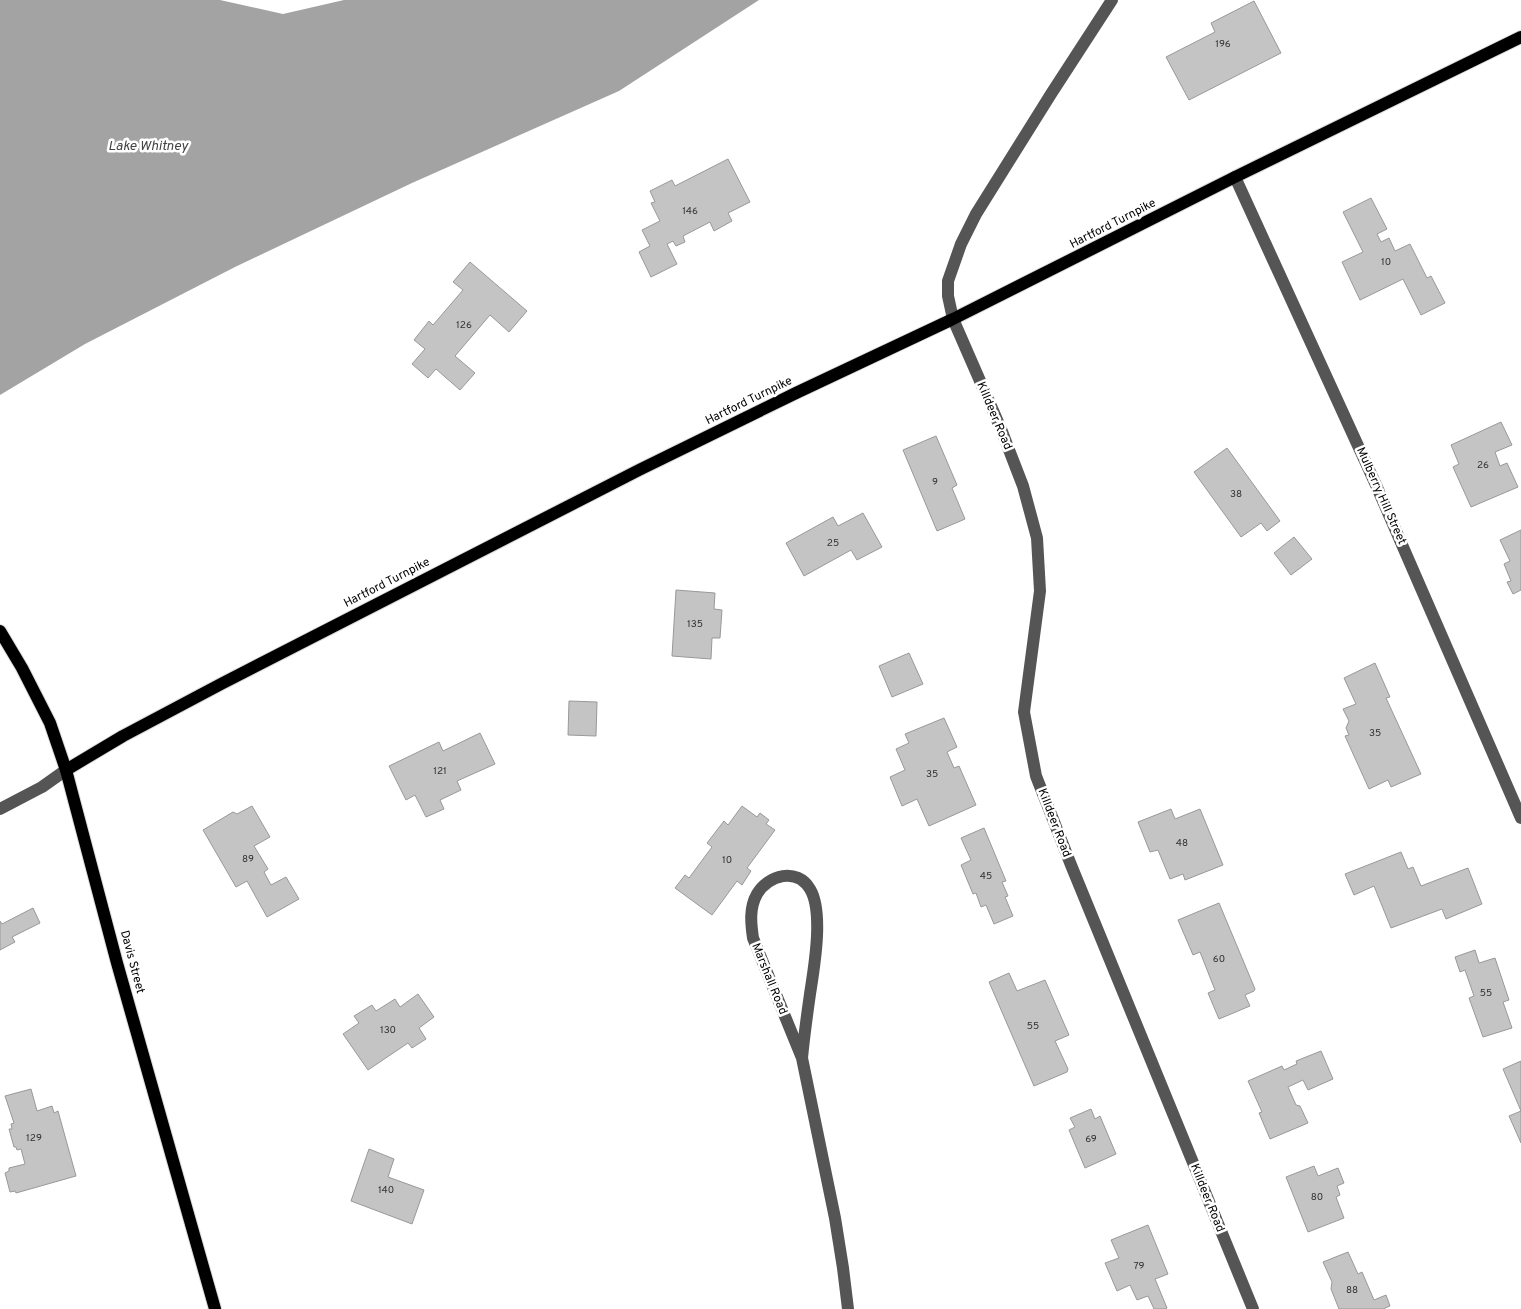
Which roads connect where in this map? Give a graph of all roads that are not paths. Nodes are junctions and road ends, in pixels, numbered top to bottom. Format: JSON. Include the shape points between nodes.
{"nodes":[{"id":1,"x":1112,"y":0,"type":"edge"},
{"id":2,"x":1521,"y":36,"type":"edge"},
{"id":3,"x":1235,"y":177,"type":"junction"},
{"id":4,"x":953,"y":319,"type":"junction"},
{"id":5,"x":0,"y":632,"type":"edge"},
{"id":6,"x":66,"y":770,"type":"junction"},
{"id":7,"x":0,"y":809,"type":"edge"},
{"id":8,"x":1521,"y":818,"type":"edge"},
{"id":9,"x":802,"y":1058,"type":"junction"},
{"id":10,"x":215,"y":1309,"type":"edge"},
{"id":11,"x":848,"y":1309,"type":"edge"},
{"id":12,"x":1253,"y":1309,"type":"edge"}],
"edges":[{"from":1,"to":4,"type":"street","name":"Killdeer Road","via":[[1050,94],[961,244],[948,281]]},
{"from":2,"to":3,"type":"main road","name":"Hartford Turnpike"},
{"from":3,"to":4,"type":"main road","name":"Hartford Turnpike"},
{"from":3,"to":8,"type":"street","name":"Mulberry Hill Street","via":[[1376,485]]},
{"from":4,"to":6,"type":"main road","name":"Hartford Turnpike","via":[[560,510],[220,684]]},
{"from":4,"to":12,"type":"street","name":"Killdeer Road","via":[[1023,486],[1037,538],[1040,591],[1024,712],[1036,776]]},
{"from":5,"to":6,"type":"main road","name":"Davis Street","via":[[50,723]]},
{"from":6,"to":7,"type":"street","name":"Hartford Turnpike"},
{"from":6,"to":10,"type":"main road","name":"Davis Street","via":[[122,982]]},
{"from":9,"to":9,"type":"street","name":"Marshall Road","via":[[817,942],[815,903],[811,889],[803,880],[779,876],[757,894],[750,921],[753,938]]},
{"from":9,"to":11,"type":"street","name":"Marshall Road","via":[[835,1218]]}]}
